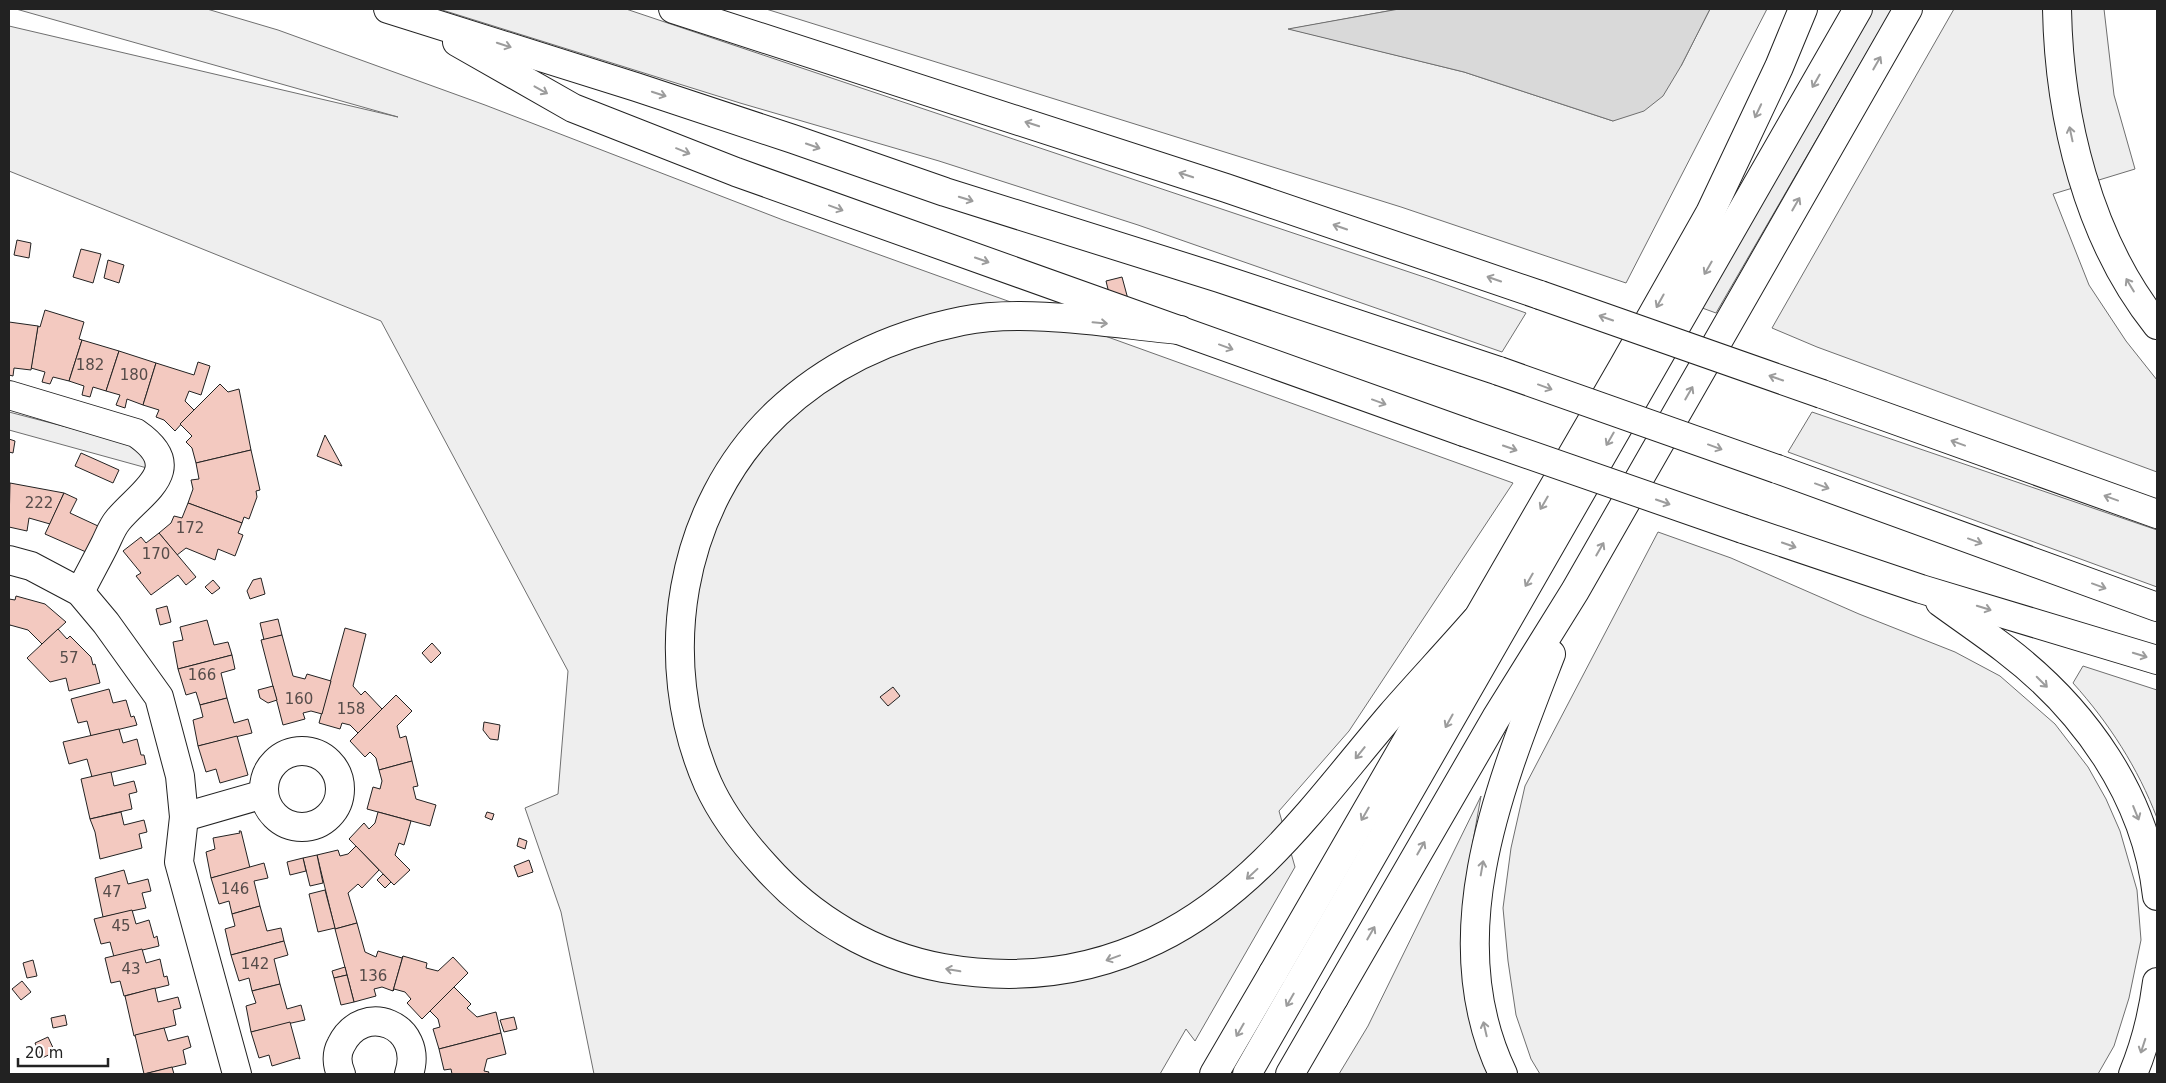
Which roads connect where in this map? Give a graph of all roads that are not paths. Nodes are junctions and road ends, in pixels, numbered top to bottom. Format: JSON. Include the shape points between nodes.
{"nodes":[{"id":1,"x":673,"y":9,"type":"edge"},
{"id":2,"x":1803,"y":9,"type":"edge"},
{"id":3,"x":1858,"y":9,"type":"edge"},
{"id":4,"x":1908,"y":9,"type":"edge"},
{"id":5,"x":2057,"y":9,"type":"edge"},
{"id":6,"x":398,"y":12,"type":"edge"},
{"id":7,"x":2157,"y":325,"type":"edge"},
{"id":8,"x":1180,"y":330,"type":"junction"},
{"id":9,"x":9,"y":395,"type":"edge"},
{"id":10,"x":2157,"y":514,"type":"edge"},
{"id":11,"x":9,"y":560,"type":"edge"},
{"id":12,"x":1921,"y":589,"type":"junction"},
{"id":13,"x":1576,"y":591,"type":"junction"},
{"id":14,"x":80,"y":592,"type":"junction"},
{"id":15,"x":2157,"y":607,"type":"edge"},
{"id":16,"x":1476,"y":620,"type":"junction"},
{"id":17,"x":2157,"y":660,"type":"edge"},
{"id":18,"x":264,"y":794,"type":"dead end"},
{"id":19,"x":184,"y":817,"type":"junction"},
{"id":20,"x":2157,"y":896,"type":"edge"},
{"id":21,"x":2157,"y":982,"type":"edge"},
{"id":22,"x":237,"y":1074,"type":"edge"},
{"id":23,"x":338,"y":1074,"type":"edge"},
{"id":24,"x":409,"y":1074,"type":"edge"},
{"id":25,"x":1214,"y":1074,"type":"edge"},
{"id":26,"x":1247,"y":1074,"type":"edge"},
{"id":27,"x":1290,"y":1074,"type":"edge"},
{"id":28,"x":1502,"y":1074,"type":"edge"},
{"id":29,"x":2134,"y":1074,"type":"edge"}],
"edges":[{"from":10,"to":1,"type":"main road","one_way":true,"bridge":true,"via":[[1540,295],[1226,188]]},
{"from":2,"to":16,"type":"main road","one_way":true,"via":[[1710,213]]},
{"from":3,"to":26,"type":"main road","one_way":true},
{"from":13,"to":4,"type":"main road","one_way":true},
{"from":7,"to":5,"type":"main road","one_way":true,"via":[[2111,250],[2082,176],[2065,108]]},
{"from":6,"to":8,"type":"main road","one_way":true,"via":[[573,108],[736,172]]},
{"from":6,"to":15,"type":"main road","one_way":true,"bridge":true,"via":[[646,90],[945,192],[1499,370]]},
{"from":8,"to":12,"type":"main road","one_way":true,"bridge":true,"via":[[1464,432]]},
{"from":16,"to":8,"type":"main road","one_way":true,"via":[[1277,851],[1237,888],[1184,925],[1129,952],[1096,964],[1025,975],[994,975],[934,966],[908,960],[853,937],[797,900],[742,840],[709,786],[696,753],[683,698],[680,614],[685,587],[701,528],[730,470],[773,417],[796,396],[845,362],[903,337],[963,321],[995,317],[1052,318]]},
{"from":9,"to":14,"type":"main road","via":[[136,433],[150,442],[157,456],[160,471],[153,486],[117,521]]},
{"from":11,"to":14,"type":"main road","via":[[31,566]]},
{"from":12,"to":17,"type":"main road","one_way":true},
{"from":12,"to":20,"type":"main road","one_way":true,"via":[[2006,649],[2074,714],[2092,736],[2137,814],[2148,848]]},
{"from":27,"to":13,"type":"main road","one_way":true,"via":[[1496,718]]},
{"from":28,"to":13,"type":"main road","one_way":true,"via":[[1486,1036],[1479,1000],[1475,929],[1478,892],[1492,816],[1504,777]]},
{"from":14,"to":19,"type":"main road","via":[[159,697],[180,776]]},
{"from":16,"to":25,"type":"main road","one_way":true},
{"from":18,"to":19,"type":"main road"},
{"from":19,"to":22,"type":"main road","via":[[179,862]]},
{"from":21,"to":29,"type":"main road","one_way":true},
{"from":23,"to":24,"type":"main road","via":[[339,1048],[345,1037],[354,1028],[377,1021],[400,1030],[408,1039],[412,1051]]}]}
